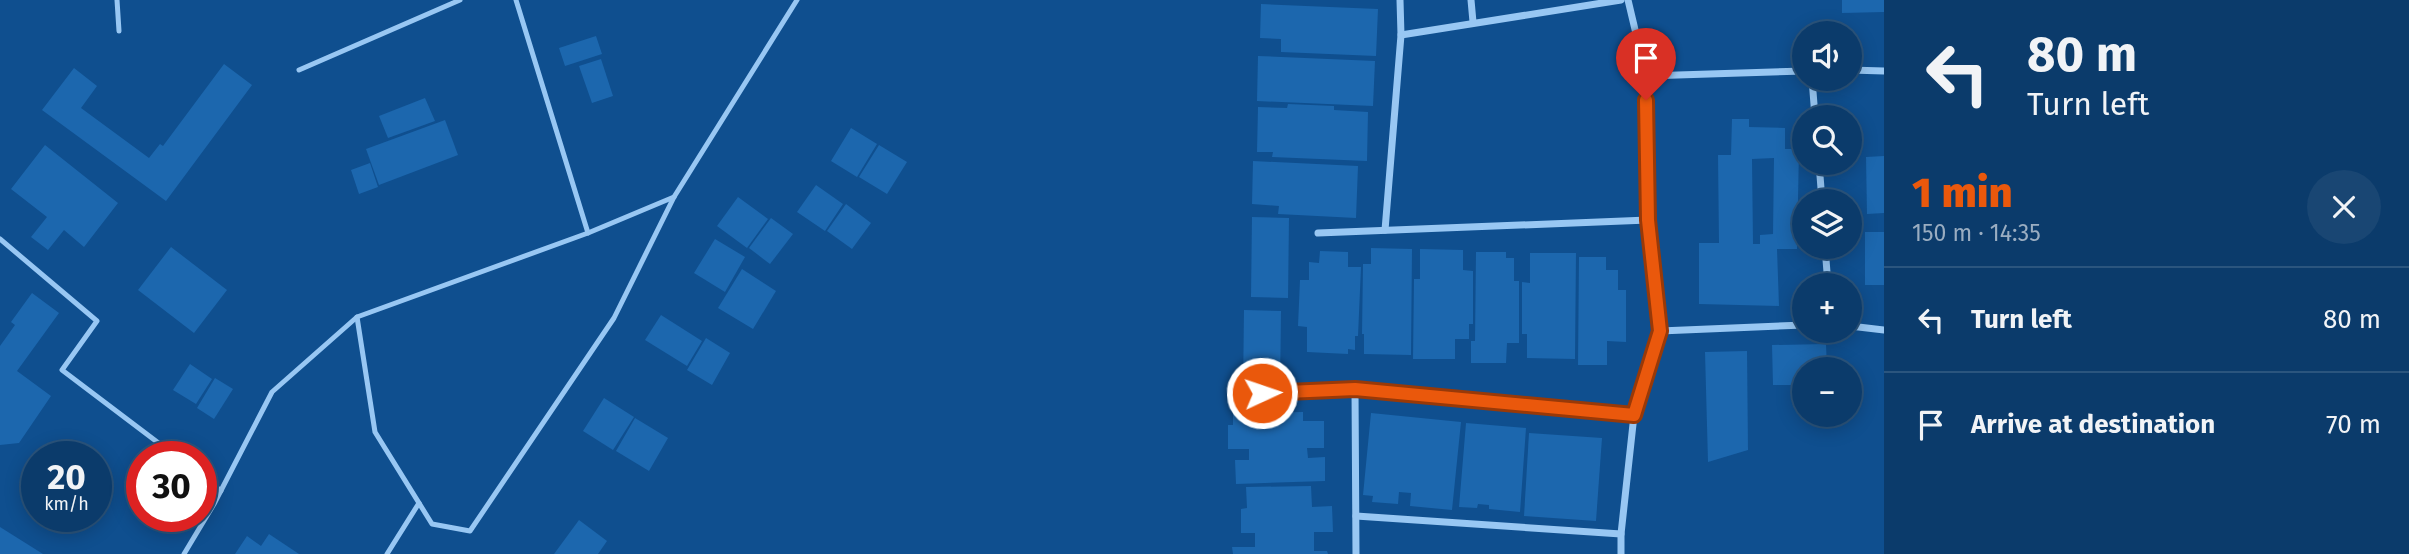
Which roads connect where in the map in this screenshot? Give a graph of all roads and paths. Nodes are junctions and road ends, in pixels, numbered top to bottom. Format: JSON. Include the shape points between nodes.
{"nodes":[{"id":1,"x":117,"y":0,"type":"edge"},
{"id":2,"x":460,"y":0,"type":"edge"},
{"id":3,"x":516,"y":0,"type":"edge"},
{"id":4,"x":797,"y":0,"type":"edge"},
{"id":5,"x":1400,"y":0,"type":"edge"},
{"id":6,"x":1471,"y":0,"type":"edge"},
{"id":7,"x":1620,"y":0,"type":"edge"},
{"id":8,"x":1628,"y":0,"type":"edge"},
{"id":9,"x":1473,"y":22,"type":"junction"},
{"id":10,"x":120,"y":31,"type":"dead end"},
{"id":11,"x":1401,"y":35,"type":"junction"},
{"id":12,"x":299,"y":70,"type":"dead end"},
{"id":13,"x":1792,"y":71,"type":"edge"},
{"id":14,"x":1862,"y":71,"type":"edge"},
{"id":15,"x":1884,"y":71,"type":"edge"},
{"id":16,"x":1646,"y":76,"type":"junction"},
{"id":17,"x":674,"y":197,"type":"junction"},
{"id":18,"x":1648,"y":220,"type":"junction"},
{"id":19,"x":1385,"y":230,"type":"junction"},
{"id":20,"x":588,"y":233,"type":"junction"},
{"id":21,"x":1318,"y":233,"type":"dead end"},
{"id":22,"x":0,"y":239,"type":"edge"},
{"id":23,"x":357,"y":317,"type":"junction"},
{"id":24,"x":1792,"y":326,"type":"edge"},
{"id":25,"x":1862,"y":327,"type":"edge"},
{"id":26,"x":1884,"y":330,"type":"edge"},
{"id":27,"x":1660,"y":331,"type":"junction"},
{"id":28,"x":1355,"y":389,"type":"junction"},
{"id":29,"x":1262,"y":393,"type":"dead end"},
{"id":30,"x":1634,"y":415,"type":"junction"},
{"id":31,"x":156,"y":441,"type":"edge"},
{"id":32,"x":217,"y":488,"type":"edge"},
{"id":33,"x":221,"y":491,"type":"junction"},
{"id":34,"x":419,"y":503,"type":"junction"},
{"id":35,"x":1356,"y":516,"type":"junction"},
{"id":36,"x":1621,"y":534,"type":"junction"},
{"id":37,"x":184,"y":554,"type":"edge"},
{"id":38,"x":387,"y":554,"type":"edge"},
{"id":39,"x":1356,"y":554,"type":"edge"},
{"id":40,"x":1621,"y":554,"type":"edge"}],
"edges":[{"from":1,"to":10,"type":"lane"},
{"from":2,"to":12,"type":"lane"},
{"from":3,"to":20,"type":"lane"},
{"from":4,"to":17,"type":"lane"},
{"from":5,"to":11,"type":"street"},
{"from":6,"to":9,"type":"street"},
{"from":7,"to":9,"type":"street"},
{"from":8,"to":16,"type":"street"},
{"from":9,"to":11,"type":"street"},
{"from":11,"to":19,"type":"street"},
{"from":13,"to":16,"type":"street"},
{"from":14,"to":15,"type":"street"},
{"from":16,"to":18,"type":"street"},
{"from":17,"to":20,"type":"lane"},
{"from":17,"to":34,"type":"lane","via":[[614,318],[470,531],[432,524]]},
{"from":18,"to":19,"type":"street"},
{"from":18,"to":27,"type":"street"},
{"from":19,"to":21,"type":"street"},
{"from":20,"to":23,"type":"lane"},
{"from":22,"to":31,"type":"lane","via":[[97,321],[62,370]]},
{"from":23,"to":33,"type":"lane","via":[[272,392]]},
{"from":23,"to":34,"type":"lane","via":[[375,432]]},
{"from":24,"to":27,"type":"street"},
{"from":25,"to":26,"type":"street"},
{"from":27,"to":30,"type":"street"},
{"from":28,"to":29,"type":"street"},
{"from":28,"to":30,"type":"street"},
{"from":28,"to":35,"type":"street"},
{"from":30,"to":36,"type":"street"},
{"from":32,"to":33,"type":"lane"},
{"from":33,"to":37,"type":"lane"},
{"from":34,"to":38,"type":"lane"},
{"from":35,"to":36,"type":"street"},
{"from":35,"to":39,"type":"street"},
{"from":36,"to":40,"type":"street"}]}
